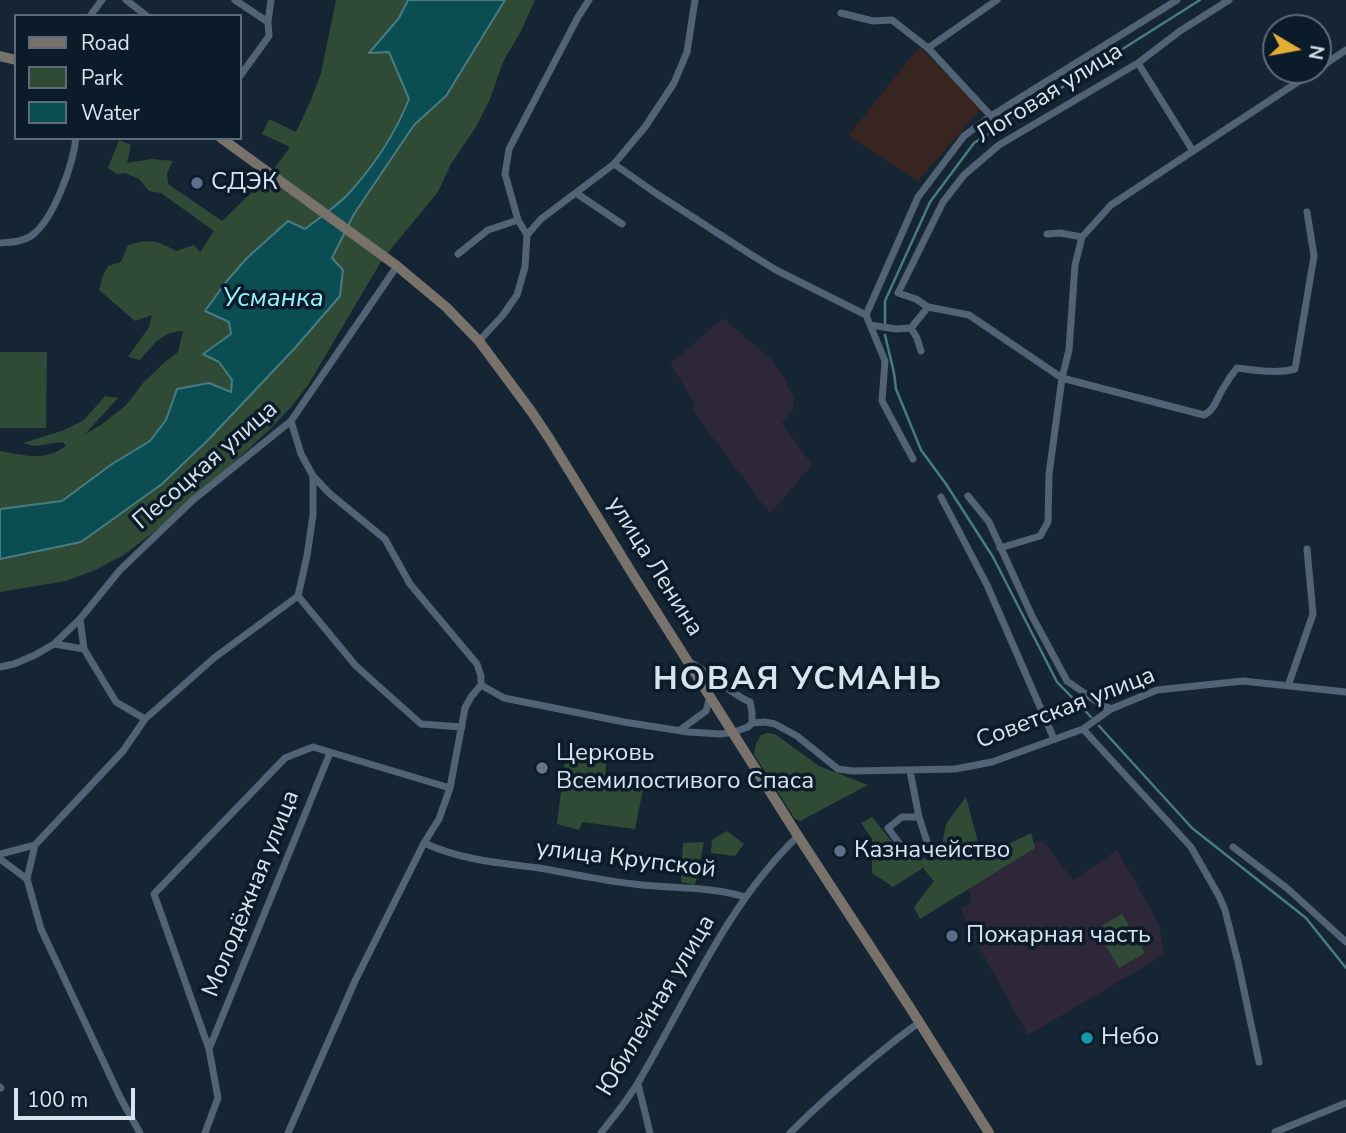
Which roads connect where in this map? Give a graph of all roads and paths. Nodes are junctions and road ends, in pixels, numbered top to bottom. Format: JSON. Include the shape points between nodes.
{"nodes":[{"id":1,"x":126,"y":0,"type":"edge"},
{"id":2,"x":235,"y":0,"type":"edge"},
{"id":3,"x":271,"y":0,"type":"edge"},
{"id":4,"x":589,"y":0,"type":"edge"},
{"id":5,"x":695,"y":0,"type":"edge"},
{"id":6,"x":997,"y":0,"type":"edge"},
{"id":7,"x":1177,"y":0,"type":"edge"},
{"id":8,"x":1229,"y":0,"type":"edge"},
{"id":9,"x":841,"y":13,"type":"dead end"},
{"id":10,"x":144,"y":14,"type":"edge"},
{"id":11,"x":268,"y":22,"type":"junction"},
{"id":12,"x":928,"y":48,"type":"junction"},
{"id":13,"x":1138,"y":63,"type":"junction"},
{"id":14,"x":242,"y":73,"type":"edge"},
{"id":15,"x":1294,"y":84,"type":"edge"},
{"id":16,"x":991,"y":116,"type":"junction"},
{"id":17,"x":76,"y":140,"type":"edge"},
{"id":18,"x":224,"y":140,"type":"edge"},
{"id":19,"x":1193,"y":151,"type":"junction"},
{"id":20,"x":614,"y":164,"type":"junction"},
{"id":21,"x":576,"y":193,"type":"junction"},
{"id":22,"x":1307,"y":212,"type":"dead end"},
{"id":23,"x":518,"y":220,"type":"junction"},
{"id":24,"x":622,"y":224,"type":"dead end"},
{"id":25,"x":1047,"y":234,"type":"dead end"},
{"id":26,"x":527,"y":235,"type":"junction"},
{"id":27,"x":1082,"y":237,"type":"junction"},
{"id":28,"x":0,"y":243,"type":"edge"},
{"id":29,"x":458,"y":254,"type":"dead end"},
{"id":30,"x":393,"y":263,"type":"junction"},
{"id":31,"x":928,"y":307,"type":"junction"},
{"id":32,"x":866,"y":315,"type":"junction"},
{"id":33,"x":870,"y":325,"type":"junction"},
{"id":34,"x":911,"y":328,"type":"junction"},
{"id":35,"x":479,"y":341,"type":"junction"},
{"id":36,"x":922,"y":351,"type":"dead end"},
{"id":37,"x":1062,"y":378,"type":"junction"},
{"id":38,"x":292,"y":419,"type":"junction"},
{"id":39,"x":913,"y":459,"type":"dead end"},
{"id":40,"x":313,"y":475,"type":"junction"},
{"id":41,"x":968,"y":496,"type":"dead end"},
{"id":42,"x":941,"y":497,"type":"dead end"},
{"id":43,"x":1000,"y":548,"type":"junction"},
{"id":44,"x":1307,"y":549,"type":"dead end"},
{"id":45,"x":298,"y":596,"type":"junction"},
{"id":46,"x":80,"y":619,"type":"junction"},
{"id":47,"x":54,"y":644,"type":"junction"},
{"id":48,"x":84,"y":649,"type":"junction"},
{"id":49,"x":688,"y":661,"type":"junction"},
{"id":50,"x":0,"y":667,"type":"edge"},
{"id":51,"x":481,"y":685,"type":"junction"},
{"id":52,"x":1288,"y":686,"type":"junction"},
{"id":53,"x":1346,"y":692,"type":"edge"},
{"id":54,"x":710,"y":695,"type":"junction"},
{"id":55,"x":1111,"y":709,"type":"junction"},
{"id":56,"x":145,"y":719,"type":"junction"},
{"id":57,"x":752,"y":723,"type":"junction"},
{"id":58,"x":461,"y":727,"type":"junction"},
{"id":59,"x":1083,"y":729,"type":"junction"},
{"id":60,"x":680,"y":730,"type":"junction"},
{"id":61,"x":734,"y":732,"type":"junction"},
{"id":62,"x":1054,"y":740,"type":"junction"},
{"id":63,"x":330,"y":753,"type":"junction"},
{"id":64,"x":910,"y":771,"type":"junction"},
{"id":65,"x":450,"y":788,"type":"junction"},
{"id":66,"x":919,"y":817,"type":"junction"},
{"id":67,"x":798,"y":836,"type":"junction"},
{"id":68,"x":424,"y":844,"type":"junction"},
{"id":69,"x":35,"y":845,"type":"junction"},
{"id":70,"x":1233,"y":847,"type":"dead end"},
{"id":71,"x":0,"y":857,"type":"edge"},
{"id":72,"x":27,"y":879,"type":"junction"},
{"id":73,"x":746,"y":897,"type":"junction"},
{"id":74,"x":1346,"y":942,"type":"edge"},
{"id":75,"x":919,"y":1023,"type":"junction"},
{"id":76,"x":209,"y":1049,"type":"junction"},
{"id":77,"x":1259,"y":1062,"type":"dead end"},
{"id":78,"x":638,"y":1084,"type":"junction"},
{"id":79,"x":1346,"y":1103,"type":"edge"},
{"id":80,"x":1275,"y":1132,"type":"edge"},
{"id":81,"x":140,"y":1133,"type":"edge"},
{"id":82,"x":205,"y":1133,"type":"edge"},
{"id":83,"x":288,"y":1133,"type":"edge"},
{"id":84,"x":601,"y":1133,"type":"edge"},
{"id":85,"x":650,"y":1133,"type":"edge"},
{"id":86,"x":790,"y":1133,"type":"edge"},
{"id":87,"x":989,"y":1133,"type":"edge"}],
"edges":[{"from":1,"to":10,"type":"street"},
{"from":2,"to":11,"type":"street"},
{"from":3,"to":11,"type":"street"},
{"from":4,"to":23,"type":"street","via":[[509,149],[505,174]]},
{"from":5,"to":20,"type":"street","via":[[687,52],[674,83]]},
{"from":6,"to":12,"type":"street"},
{"from":7,"to":16,"type":"street"},
{"from":8,"to":13,"type":"street","name":"Логовая улица"},
{"from":9,"to":12,"type":"street","via":[[873,21],[892,20]]},
{"from":11,"to":14,"type":"street","via":[[269,36]]},
{"from":12,"to":16,"type":"street"},
{"from":13,"to":19,"type":"street"},
{"from":13,"to":31,"type":"street","name":"Логовая улица","via":[[999,145],[964,175],[943,202],[898,293]]},
{"from":15,"to":19,"type":"street"},
{"from":16,"to":32,"type":"street","via":[[964,136],[918,197]]},
{"from":17,"to":28,"type":"street","via":[[62,190],[44,221],[22,241]]},
{"from":18,"to":30,"type":"main road","name":"улица Ленина"},
{"from":19,"to":27,"type":"street","via":[[1111,205]]},
{"from":20,"to":21,"type":"street"},
{"from":20,"to":32,"type":"street","via":[[768,265]]},
{"from":21,"to":24,"type":"street"},
{"from":21,"to":26,"type":"street"},
{"from":22,"to":37,"type":"street","name":"Логовая улица","via":[[1314,256],[1295,369],[1237,368],[1203,415]]},
{"from":23,"to":26,"type":"street"},
{"from":23,"to":29,"type":"street","via":[[488,230]]},
{"from":25,"to":27,"type":"street"},
{"from":26,"to":35,"type":"street","via":[[517,295]]},
{"from":27,"to":37,"type":"street","via":[[1074,265],[1069,350]]},
{"from":30,"to":35,"type":"main road","name":"улица Ленина"},
{"from":30,"to":38,"type":"street","name":"Песоцкая улица"},
{"from":31,"to":34,"type":"street"},
{"from":31,"to":37,"type":"street","name":"Логовая улица","via":[[969,315]]},
{"from":32,"to":33,"type":"street"},
{"from":33,"to":34,"type":"street"},
{"from":33,"to":39,"type":"street","via":[[885,360],[882,401]]},
{"from":34,"to":36,"type":"street"},
{"from":35,"to":49,"type":"main road","name":"улица Ленина","via":[[544,430]]},
{"from":37,"to":43,"type":"street","via":[[1049,474],[1048,522],[1040,536]]},
{"from":38,"to":40,"type":"street","via":[[301,454]]},
{"from":38,"to":46,"type":"street","name":"Песоцкая улица","via":[[193,500],[120,570]]},
{"from":40,"to":45,"type":"street","via":[[313,515]]},
{"from":40,"to":51,"type":"street","via":[[384,539],[410,584],[477,664]]},
{"from":41,"to":43,"type":"street","via":[[989,522]]},
{"from":42,"to":62,"type":"street","via":[[987,585]]},
{"from":43,"to":55,"type":"street","via":[[1068,681]]},
{"from":44,"to":52,"type":"street","via":[[1313,614]]},
{"from":45,"to":56,"type":"street","via":[[214,658]]},
{"from":45,"to":58,"type":"street","via":[[356,666],[421,724]]},
{"from":46,"to":47,"type":"street","name":"Песоцкая улица"},
{"from":46,"to":48,"type":"street"},
{"from":47,"to":48,"type":"street"},
{"from":47,"to":50,"type":"street","name":"Песоцкая улица"},
{"from":48,"to":56,"type":"street","via":[[116,702]]},
{"from":49,"to":54,"type":"main road","name":"улица Ленина"},
{"from":49,"to":57,"type":"street","via":[[750,702]]},
{"from":51,"to":58,"type":"street","via":[[465,708]]},
{"from":51,"to":60,"type":"street","via":[[504,698]]},
{"from":52,"to":53,"type":"street","name":"Советская улица"},
{"from":52,"to":55,"type":"street","name":"Советская улица","via":[[1244,681],[1157,690]]},
{"from":54,"to":60,"type":"street","via":[[706,711]]},
{"from":54,"to":61,"type":"main road","name":"улица Ленина"},
{"from":55,"to":59,"type":"street","name":"Советская улица"},
{"from":56,"to":69,"type":"street","via":[[123,751]]},
{"from":57,"to":61,"type":"street"},
{"from":57,"to":64,"type":"street","name":"Советская улица","via":[[775,724],[838,769]]},
{"from":58,"to":65,"type":"street"},
{"from":59,"to":62,"type":"street","name":"Советская улица"},
{"from":59,"to":77,"type":"street","via":[[1191,847],[1219,896]]},
{"from":60,"to":61,"type":"street"},
{"from":61,"to":67,"type":"main road","name":"улица Ленина"},
{"from":62,"to":64,"type":"street","name":"Советская улица","via":[[992,762]]},
{"from":63,"to":65,"type":"street","name":"Молодёжная улица"},
{"from":63,"to":76,"type":"street","name":"Молодёжная улица"},
{"from":63,"to":76,"type":"street","name":"Молодёжная улица","via":[[313,747],[285,758],[154,894]]},
{"from":64,"to":66,"type":"street"},
{"from":65,"to":68,"type":"street"},
{"from":66,"to":66,"type":"street","via":[[902,817],[888,828],[909,857],[928,845]]},
{"from":67,"to":73,"type":"street","name":"улица Крупской"},
{"from":67,"to":75,"type":"main road","name":"улица Ленина"},
{"from":68,"to":73,"type":"street","name":"улица Крупской","via":[[492,863]]},
{"from":68,"to":83,"type":"street","via":[[355,981]]},
{"from":69,"to":71,"type":"street"},
{"from":69,"to":72,"type":"street"},
{"from":70,"to":74,"type":"street"},
{"from":71,"to":72,"type":"street"},
{"from":72,"to":81,"type":"street","via":[[41,929]]},
{"from":73,"to":78,"type":"street","name":"Юбилейная улица"},
{"from":75,"to":86,"type":"street"},
{"from":75,"to":87,"type":"main road","name":"улица Ленина"},
{"from":76,"to":82,"type":"street","name":"Молодёжная улица","via":[[218,1098]]},
{"from":78,"to":84,"type":"street","name":"Юбилейная улица"},
{"from":78,"to":85,"type":"street"},
{"from":79,"to":80,"type":"street"}]}
